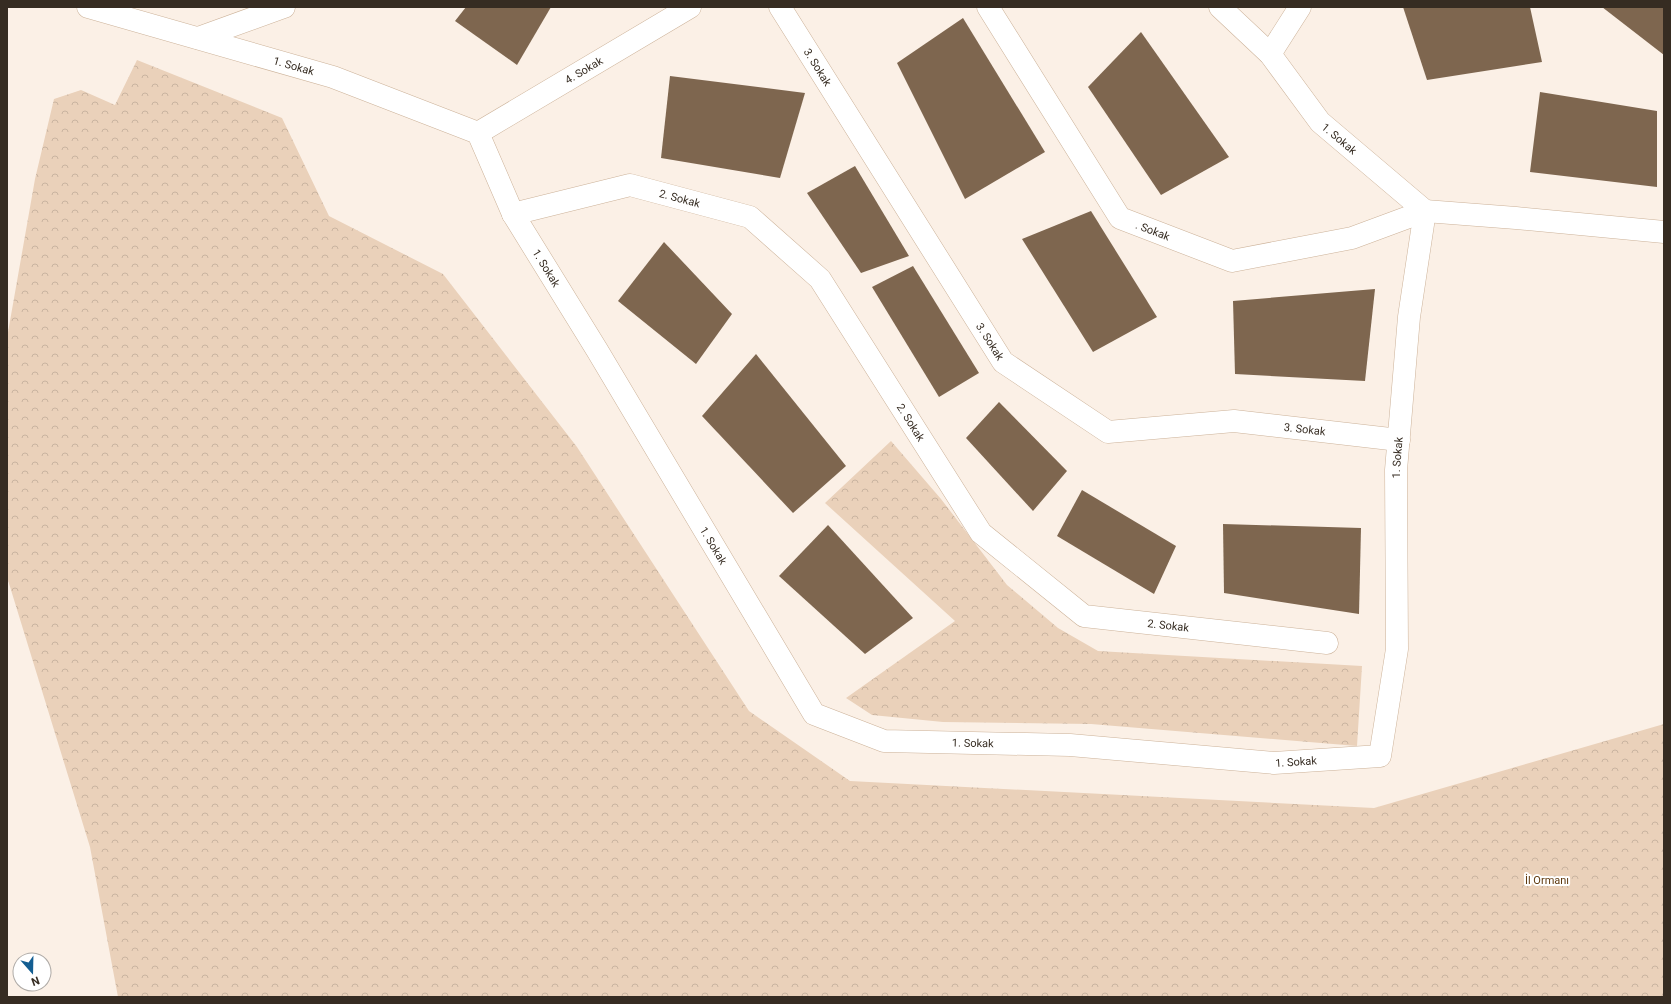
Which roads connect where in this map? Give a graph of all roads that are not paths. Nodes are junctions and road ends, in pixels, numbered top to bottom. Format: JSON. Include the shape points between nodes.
{"nodes":[{"id":1,"x":88,"y":7,"type":"edge"},
{"id":2,"x":284,"y":7,"type":"edge"},
{"id":3,"x":690,"y":7,"type":"edge"},
{"id":4,"x":780,"y":7,"type":"edge"},
{"id":5,"x":988,"y":7,"type":"edge"},
{"id":6,"x":1220,"y":7,"type":"edge"},
{"id":7,"x":1300,"y":7,"type":"edge"},
{"id":8,"x":198,"y":38,"type":"junction"},
{"id":9,"x":1270,"y":54,"type":"junction"},
{"id":10,"x":478,"y":133,"type":"junction"},
{"id":11,"x":1425,"y":211,"type":"junction"},
{"id":12,"x":513,"y":214,"type":"junction"},
{"id":13,"x":1664,"y":232,"type":"edge"},
{"id":14,"x":1399,"y":440,"type":"junction"},
{"id":15,"x":1327,"y":643,"type":"dead end"}],
"edges":[{"from":1,"to":8,"type":"street","name":"1. Sokak"},
{"from":2,"to":8,"type":"street"},
{"from":3,"to":10,"type":"street","name":"4. Sokak"},
{"from":4,"to":14,"type":"street","name":"3. Sokak","via":[[1003,362],[1108,432],[1234,421]]},
{"from":5,"to":11,"type":"street","name":". Sokak","via":[[1120,218],[1232,262],[1352,238]]},
{"from":6,"to":9,"type":"street","name":"1. Sokak"},
{"from":7,"to":9,"type":"street"},
{"from":8,"to":10,"type":"street","name":"1. Sokak","via":[[334,77]]},
{"from":9,"to":11,"type":"street","name":"1. Sokak","via":[[1320,122]]},
{"from":10,"to":12,"type":"street","name":"1. Sokak"},
{"from":11,"to":13,"type":"street"},
{"from":11,"to":14,"type":"street","name":"1. Sokak","via":[[1409,317]]},
{"from":12,"to":14,"type":"street","name":"1. Sokak","via":[[601,356],[814,714],[884,741],[1070,745],[1274,762],[1380,756],[1397,650],[1396,470]]},
{"from":12,"to":15,"type":"street","name":"2. Sokak","via":[[630,185],[750,217],[820,279],[981,533],[1084,616]]}]}
